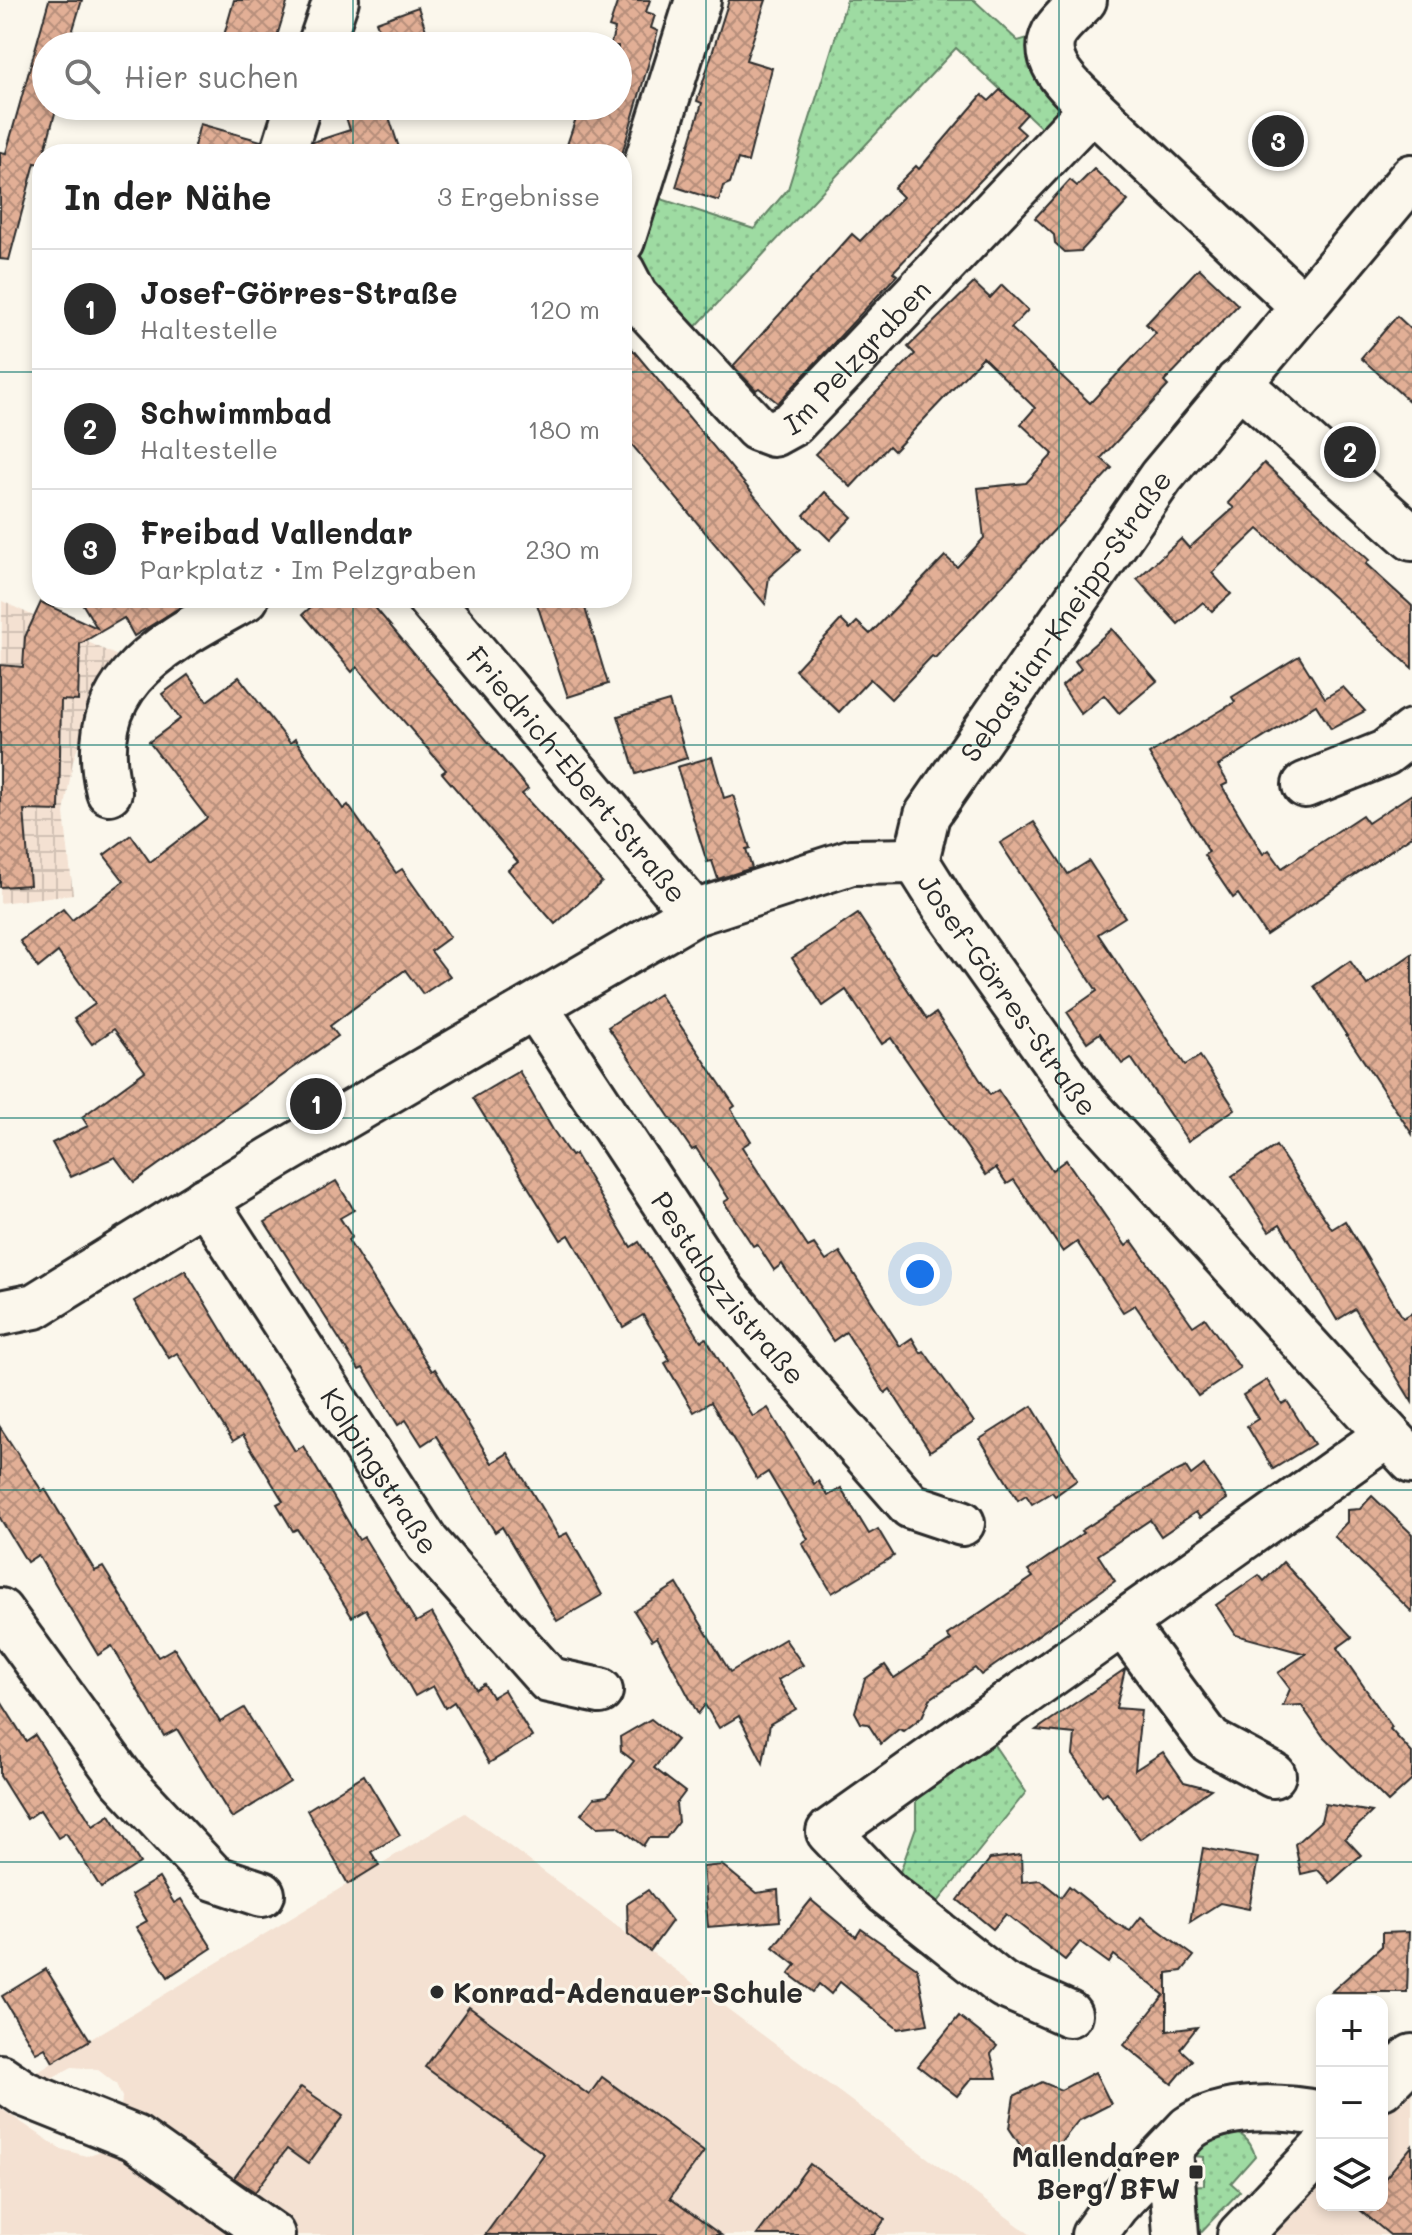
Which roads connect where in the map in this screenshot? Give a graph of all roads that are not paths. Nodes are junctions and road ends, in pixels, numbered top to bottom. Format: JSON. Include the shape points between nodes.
{"nodes":[{"id":1,"x":336,"y":0,"type":"edge"},
{"id":2,"x":698,"y":0,"type":"edge"},
{"id":3,"x":1084,"y":0,"type":"edge"},
{"id":4,"x":325,"y":32,"type":"edge"},
{"id":5,"x":1092,"y":108,"type":"junction"},
{"id":6,"x":294,"y":120,"type":"edge"},
{"id":7,"x":286,"y":144,"type":"edge"},
{"id":8,"x":1412,"y":177,"type":"edge"},
{"id":9,"x":632,"y":209,"type":"edge"},
{"id":10,"x":632,"y":290,"type":"edge"},
{"id":11,"x":1304,"y":307,"type":"junction"},
{"id":12,"x":1238,"y":382,"type":"junction"},
{"id":13,"x":1412,"y":538,"type":"edge"},
{"id":14,"x":229,"y":608,"type":"edge"},
{"id":15,"x":437,"y":608,"type":"edge"},
{"id":16,"x":1412,"y":732,"type":"edge"},
{"id":17,"x":1305,"y":785,"type":"dead end"},
{"id":18,"x":109,"y":792,"type":"dead end"},
{"id":19,"x":916,"y":861,"type":"junction"},
{"id":20,"x":694,"y":913,"type":"junction"},
{"id":21,"x":536,"y":1008,"type":"junction"},
{"id":22,"x":205,"y":1200,"type":"junction"},
{"id":23,"x":0,"y":1313,"type":"edge"},
{"id":24,"x":1399,"y":1448,"type":"edge"},
{"id":25,"x":962,"y":1523,"type":"dead end"},
{"id":26,"x":0,"y":1611,"type":"edge"},
{"id":27,"x":1124,"y":1625,"type":"junction"},
{"id":28,"x":600,"y":1691,"type":"dead end"},
{"id":29,"x":1273,"y":1775,"type":"dead end"},
{"id":30,"x":262,"y":1894,"type":"dead end"},
{"id":31,"x":1069,"y":2014,"type":"dead end"},
{"id":32,"x":1412,"y":2057,"type":"edge"},
{"id":33,"x":0,"y":2077,"type":"edge"},
{"id":34,"x":1388,"y":2081,"type":"edge"},
{"id":35,"x":1316,"y":2113,"type":"edge"},
{"id":36,"x":1316,"y":2155,"type":"edge"},
{"id":37,"x":1128,"y":2200,"type":"edge"},
{"id":38,"x":272,"y":2235,"type":"edge"},
{"id":39,"x":1147,"y":2235,"type":"edge"},
{"id":40,"x":1176,"y":2235,"type":"edge"},
{"id":41,"x":1240,"y":2235,"type":"edge"}],
"edges":[{"from":1,"to":4,"type":"street"},
{"from":2,"to":9,"type":"street"},
{"from":3,"to":5,"type":"street","via":[[1054,34],[1052,54],[1060,75]]},
{"from":5,"to":10,"type":"street","name":"Im Pelzgraben","via":[[793,423],[773,434],[739,411]]},
{"from":5,"to":11,"type":"street"},
{"from":6,"to":7,"type":"street"},
{"from":8,"to":11,"type":"street","name":"Sebastian-Kneipp-Straße"},
{"from":11,"to":12,"type":"street","name":"Sebastian-Kneipp-Straße"},
{"from":12,"to":13,"type":"street"},
{"from":12,"to":19,"type":"street","name":"Sebastian-Kneipp-Straße","via":[[1161,477],[927,815]]},
{"from":14,"to":18,"type":"street","via":[[138,668],[113,698],[103,766]]},
{"from":15,"to":20,"type":"street","name":"Friedrich-Ebert-Straße"},
{"from":16,"to":17,"type":"street","via":[[1385,753]]},
{"from":19,"to":20,"type":"street","name":"Josef-Görres-Straße","via":[[851,862]]},
{"from":19,"to":24,"type":"street","name":"Josef-Görres-Straße","via":[[1082,1100]]},
{"from":20,"to":21,"type":"street","name":"Josef-Görres-Straße"},
{"from":21,"to":22,"type":"street","name":"Josef-Görres-Straße"},
{"from":21,"to":25,"type":"street","name":"Pestalozzistraße","via":[[734,1304],[911,1506]]},
{"from":22,"to":23,"type":"street","name":"Josef-Görres-Straße","via":[[35,1306]]},
{"from":22,"to":28,"type":"street","name":"Kolpingstraße","via":[[427,1543],[549,1680]]},
{"from":24,"to":27,"type":"street"},
{"from":26,"to":30,"type":"street","via":[[122,1779],[193,1856],[214,1878]]},
{"from":27,"to":29,"type":"street","via":[[1210,1741]]},
{"from":27,"to":31,"type":"street","via":[[829,1832],[887,1893],[1003,1985]]},
{"from":32,"to":34,"type":"street"},
{"from":33,"to":38,"type":"street","via":[[25,2094],[135,2138]]},
{"from":35,"to":37,"type":"street","via":[[1271,2108],[1204,2118]]},
{"from":36,"to":41,"type":"street"},
{"from":37,"to":39,"type":"street"},
{"from":37,"to":40,"type":"street"}]}
